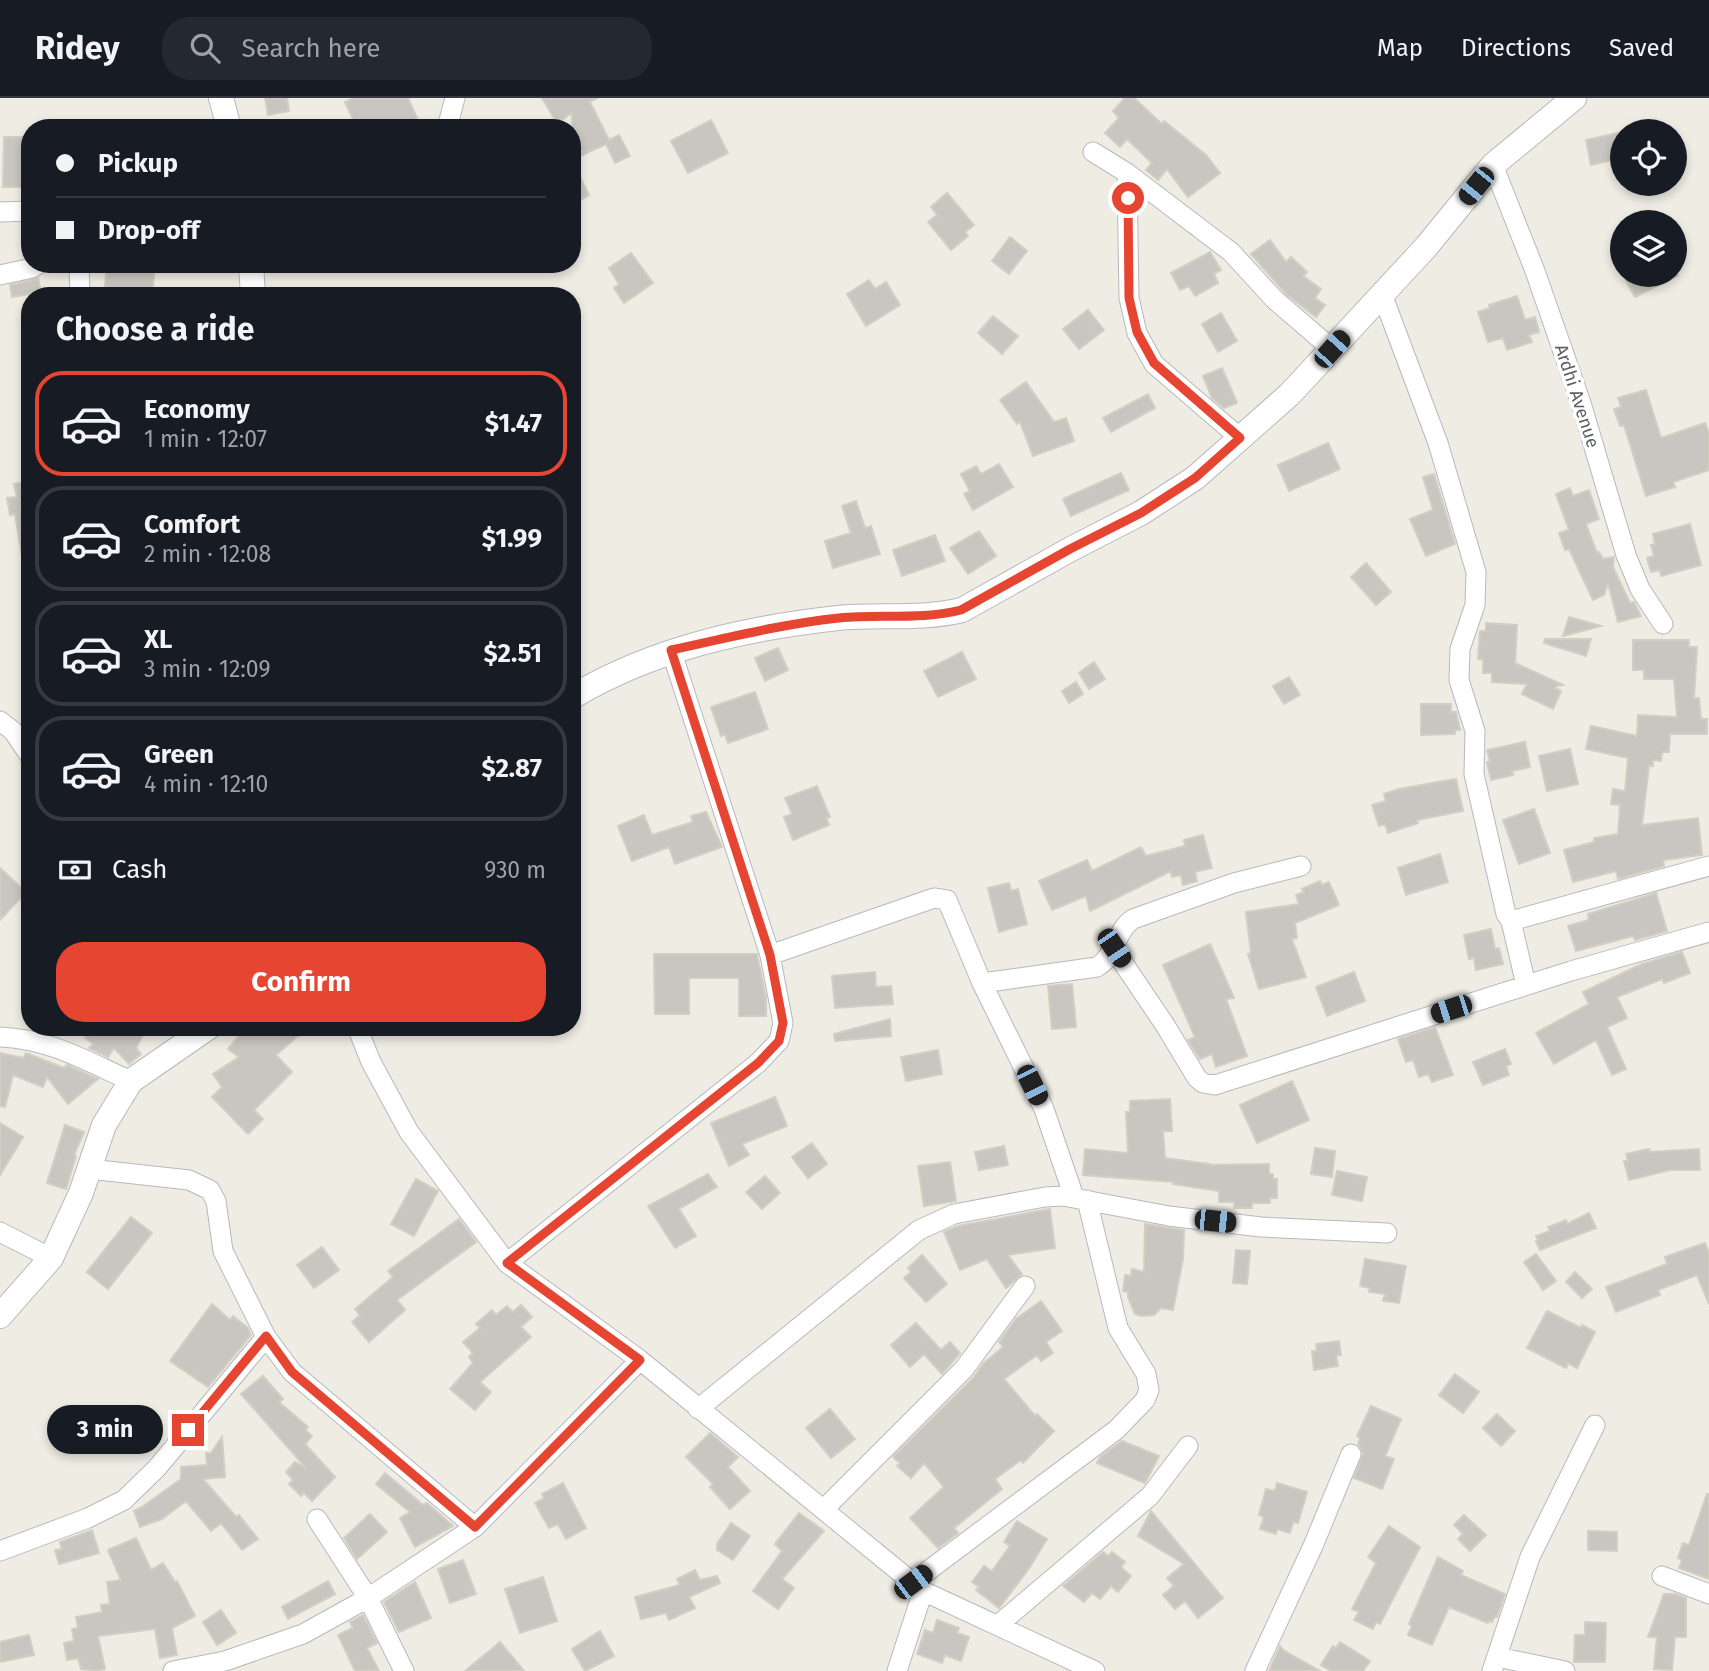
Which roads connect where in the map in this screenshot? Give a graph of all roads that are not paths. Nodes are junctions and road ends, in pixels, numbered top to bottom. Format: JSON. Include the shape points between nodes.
{"nodes":[{"id":1,"x":221,"y":98,"type":"edge"},
{"id":2,"x":1574,"y":98,"type":"edge"},
{"id":3,"x":451,"y":100,"type":"edge"},
{"id":4,"x":227,"y":119,"type":"edge"},
{"id":5,"x":448,"y":119,"type":"edge"},
{"id":6,"x":1093,"y":152,"type":"dead end"},
{"id":7,"x":1493,"y":165,"type":"junction"},
{"id":8,"x":1127,"y":173,"type":"junction"},
{"id":9,"x":21,"y":211,"type":"edge"},
{"id":10,"x":0,"y":212,"type":"edge"},
{"id":11,"x":21,"y":270,"type":"edge"},
{"id":12,"x":0,"y":275,"type":"edge"},
{"id":13,"x":1382,"y":294,"type":"junction"},
{"id":14,"x":1332,"y":349,"type":"junction"},
{"id":15,"x":1240,"y":438,"type":"junction"},
{"id":16,"x":1663,"y":624,"type":"dead end"},
{"id":17,"x":671,"y":650,"type":"junction"},
{"id":18,"x":581,"y":692,"type":"edge"},
{"id":19,"x":0,"y":721,"type":"edge"},
{"id":20,"x":21,"y":742,"type":"edge"},
{"id":21,"x":1301,"y":866,"type":"dead end"},
{"id":22,"x":1709,"y":866,"type":"edge"},
{"id":23,"x":1511,"y":920,"type":"junction"},
{"id":24,"x":1709,"y":932,"type":"edge"},
{"id":25,"x":1114,"y":948,"type":"junction"},
{"id":26,"x":770,"y":955,"type":"junction"},
{"id":27,"x":982,"y":983,"type":"junction"},
{"id":28,"x":1526,"y":985,"type":"junction"},
{"id":29,"x":196,"y":1036,"type":"edge"},
{"id":30,"x":361,"y":1036,"type":"edge"},
{"id":31,"x":0,"y":1037,"type":"edge"},
{"id":32,"x":131,"y":1082,"type":"junction"},
{"id":33,"x":89,"y":1169,"type":"junction"},
{"id":34,"x":1080,"y":1198,"type":"junction"},
{"id":35,"x":0,"y":1232,"type":"edge"},
{"id":36,"x":1387,"y":1233,"type":"dead end"},
{"id":37,"x":51,"y":1258,"type":"junction"},
{"id":38,"x":507,"y":1263,"type":"junction"},
{"id":39,"x":1025,"y":1286,"type":"dead end"},
{"id":40,"x":0,"y":1317,"type":"edge"},
{"id":41,"x":266,"y":1336,"type":"junction"},
{"id":42,"x":640,"y":1360,"type":"junction"},
{"id":43,"x":698,"y":1409,"type":"junction"},
{"id":44,"x":1595,"y":1425,"type":"dead end"},
{"id":45,"x":1188,"y":1446,"type":"dead end"},
{"id":46,"x":1352,"y":1454,"type":"dead end"},
{"id":47,"x":824,"y":1509,"type":"junction"},
{"id":48,"x":317,"y":1519,"type":"dead end"},
{"id":49,"x":475,"y":1527,"type":"junction"},
{"id":50,"x":0,"y":1551,"type":"edge"},
{"id":51,"x":1662,"y":1576,"type":"dead end"},
{"id":52,"x":918,"y":1586,"type":"junction"},
{"id":53,"x":1709,"y":1594,"type":"edge"},
{"id":54,"x":368,"y":1598,"type":"junction"},
{"id":55,"x":998,"y":1625,"type":"junction"},
{"id":56,"x":1494,"y":1664,"type":"edge"},
{"id":57,"x":226,"y":1666,"type":"edge"},
{"id":58,"x":173,"y":1671,"type":"edge"},
{"id":59,"x":404,"y":1671,"type":"edge"},
{"id":60,"x":897,"y":1671,"type":"edge"},
{"id":61,"x":1095,"y":1671,"type":"edge"},
{"id":62,"x":1255,"y":1671,"type":"edge"},
{"id":63,"x":1565,"y":1671,"type":"edge"}],
"edges":[{"from":1,"to":4,"type":"street"},
{"from":2,"to":7,"type":"street"},
{"from":3,"to":5,"type":"street"},
{"from":6,"to":8,"type":"street"},
{"from":7,"to":13,"type":"street"},
{"from":7,"to":16,"type":"street","name":"Ardhi Avenue","via":[[1581,403],[1626,555],[1640,589]]},
{"from":8,"to":14,"type":"street","via":[[1231,252],[1275,300]]},
{"from":8,"to":15,"type":"street","via":[[1129,298],[1137,332],[1154,363]]},
{"from":9,"to":10,"type":"street"},
{"from":11,"to":12,"type":"street"},
{"from":13,"to":14,"type":"street"},
{"from":13,"to":23,"type":"street","via":[[1438,443],[1476,572],[1475,605],[1460,649],[1459,680],[1475,731],[1474,774]]},
{"from":14,"to":15,"type":"street"},
{"from":15,"to":17,"type":"street","via":[[1195,478],[1141,513],[961,610],[792,624]]},
{"from":17,"to":18,"type":"street"},
{"from":17,"to":26,"type":"street"},
{"from":19,"to":20,"type":"street"},
{"from":21,"to":25,"type":"street","via":[[1234,883],[1132,919]]},
{"from":22,"to":23,"type":"street"},
{"from":23,"to":28,"type":"street"},
{"from":24,"to":28,"type":"street"},
{"from":25,"to":27,"type":"street","via":[[1097,967]]},
{"from":25,"to":28,"type":"street","via":[[1196,1079],[1215,1085]]},
{"from":26,"to":27,"type":"street","via":[[934,898],[947,900]]},
{"from":26,"to":38,"type":"street","via":[[783,1023],[779,1041],[758,1063]]},
{"from":27,"to":34,"type":"street","via":[[1044,1109]]},
{"from":29,"to":32,"type":"street"},
{"from":30,"to":38,"type":"street","via":[[410,1132]]},
{"from":31,"to":32,"type":"street","via":[[47,1043]]},
{"from":32,"to":33,"type":"street","via":[[104,1125]]},
{"from":33,"to":37,"type":"street"},
{"from":33,"to":41,"type":"street","via":[[189,1180],[209,1190],[223,1251]]},
{"from":34,"to":36,"type":"street","via":[[1168,1216],[1261,1227]]},
{"from":34,"to":43,"type":"street","via":[[1045,1197],[954,1214],[919,1230]]},
{"from":34,"to":52,"type":"street","via":[[1118,1328],[1146,1374],[1149,1390],[1145,1400],[1116,1430]]},
{"from":35,"to":37,"type":"street"},
{"from":37,"to":40,"type":"street"},
{"from":38,"to":42,"type":"street"},
{"from":39,"to":47,"type":"street","via":[[964,1369]]},
{"from":41,"to":49,"type":"street","via":[[292,1372]]},
{"from":41,"to":50,"type":"street","via":[[157,1468],[124,1500]]},
{"from":42,"to":43,"type":"street"},
{"from":42,"to":49,"type":"street"},
{"from":43,"to":47,"type":"street"},
{"from":44,"to":56,"type":"street","via":[[1530,1557]]},
{"from":45,"to":55,"type":"street","via":[[1150,1496]]},
{"from":46,"to":62,"type":"street"},
{"from":47,"to":52,"type":"street"},
{"from":48,"to":54,"type":"street"},
{"from":49,"to":54,"type":"street"},
{"from":51,"to":53,"type":"street"},
{"from":52,"to":55,"type":"street"},
{"from":52,"to":60,"type":"street"},
{"from":54,"to":57,"type":"street","via":[[303,1634]]},
{"from":54,"to":59,"type":"street"},
{"from":55,"to":61,"type":"street"},
{"from":56,"to":63,"type":"street"},
{"from":57,"to":58,"type":"street"}]}
